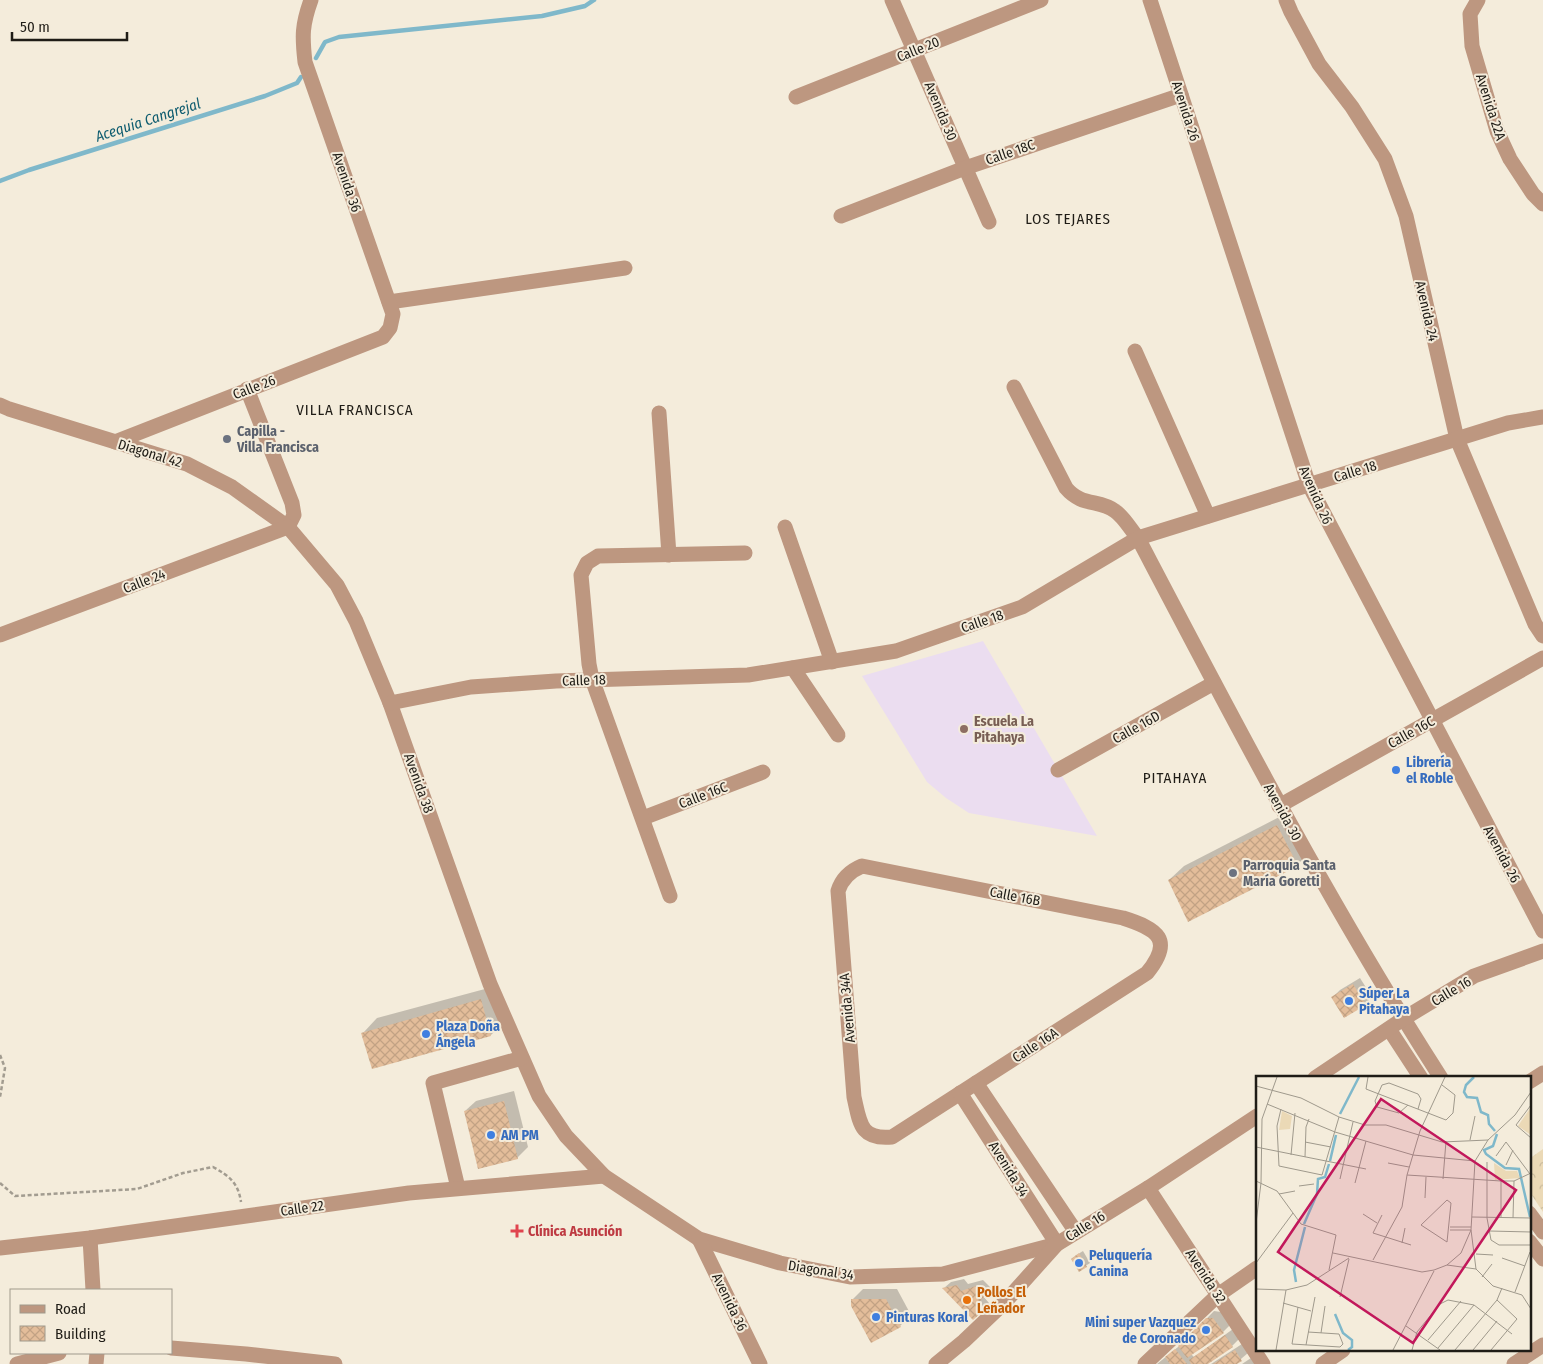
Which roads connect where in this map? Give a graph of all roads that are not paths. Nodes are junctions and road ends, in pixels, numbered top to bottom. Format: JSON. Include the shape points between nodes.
{"nodes":[{"id":1,"x":311,"y":0,"type":"edge"},
{"id":2,"x":892,"y":0,"type":"edge"},
{"id":3,"x":1041,"y":0,"type":"edge"},
{"id":4,"x":1150,"y":0,"type":"edge"},
{"id":5,"x":1286,"y":0,"type":"edge"},
{"id":6,"x":1478,"y":0,"type":"edge"},
{"id":7,"x":914,"y":51,"type":"junction"},
{"id":8,"x":1181,"y":95,"type":"junction"},
{"id":9,"x":796,"y":97,"type":"dead end"},
{"id":10,"x":965,"y":168,"type":"junction"},
{"id":11,"x":1543,"y":204,"type":"edge"},
{"id":12,"x":841,"y":216,"type":"dead end"},
{"id":13,"x":989,"y":222,"type":"dead end"},
{"id":14,"x":625,"y":268,"type":"dead end"},
{"id":15,"x":389,"y":302,"type":"junction"},
{"id":16,"x":390,"y":328,"type":"joint"},
{"id":17,"x":1135,"y":351,"type":"dead end"},
{"id":18,"x":1014,"y":387,"type":"dead end"},
{"id":19,"x":247,"y":389,"type":"junction"},
{"id":20,"x":0,"y":405,"type":"edge"},
{"id":21,"x":659,"y":413,"type":"dead end"},
{"id":22,"x":1543,"y":417,"type":"edge"},
{"id":23,"x":1457,"y":439,"type":"junction"},
{"id":24,"x":115,"y":442,"type":"junction"},
{"id":25,"x":1309,"y":485,"type":"junction"},
{"id":26,"x":1208,"y":516,"type":"junction"},
{"id":27,"x":288,"y":526,"type":"junction"},
{"id":28,"x":785,"y":526,"type":"dead end"},
{"id":29,"x":1138,"y":538,"type":"junction"},
{"id":30,"x":745,"y":553,"type":"dead end"},
{"id":31,"x":669,"y":555,"type":"junction"},
{"id":32,"x":0,"y":635,"type":"edge"},
{"id":33,"x":1543,"y":636,"type":"edge"},
{"id":34,"x":1543,"y":658,"type":"edge"},
{"id":35,"x":832,"y":662,"type":"junction"},
{"id":36,"x":793,"y":668,"type":"junction"},
{"id":37,"x":592,"y":679,"type":"junction"},
{"id":38,"x":1214,"y":684,"type":"junction"},
{"id":39,"x":390,"y":703,"type":"junction"},
{"id":40,"x":1432,"y":720,"type":"junction"},
{"id":41,"x":838,"y":735,"type":"dead end"},
{"id":42,"x":1058,"y":770,"type":"dead end"},
{"id":43,"x":764,"y":772,"type":"dead end"},
{"id":44,"x":1279,"y":806,"type":"junction"},
{"id":45,"x":644,"y":818,"type":"junction"},
{"id":46,"x":862,"y":866,"type":"joint"},
{"id":47,"x":670,"y":896,"type":"dead end"},
{"id":48,"x":1543,"y":931,"type":"edge"},
{"id":49,"x":1160,"y":941,"type":"joint"},
{"id":50,"x":1543,"y":951,"type":"edge"},
{"id":51,"x":1403,"y":1020,"type":"junction"},
{"id":52,"x":1390,"y":1029,"type":"junction"},
{"id":53,"x":522,"y":1058,"type":"junction"},
{"id":54,"x":1543,"y":1073,"type":"edge"},
{"id":55,"x":1318,"y":1076,"type":"edge"},
{"id":56,"x":1420,"y":1076,"type":"edge"},
{"id":57,"x":1440,"y":1076,"type":"edge"},
{"id":58,"x":1530,"y":1081,"type":"edge"},
{"id":59,"x":976,"y":1083,"type":"junction"},
{"id":60,"x":960,"y":1093,"type":"junction"},
{"id":61,"x":1256,"y":1117,"type":"edge"},
{"id":62,"x":892,"y":1137,"type":"joint"},
{"id":63,"x":604,"y":1176,"type":"junction"},
{"id":64,"x":458,"y":1188,"type":"junction"},
{"id":65,"x":1148,"y":1188,"type":"junction"},
{"id":66,"x":1531,"y":1218,"type":"edge"},
{"id":67,"x":1076,"y":1232,"type":"junction"},
{"id":68,"x":1543,"y":1232,"type":"edge"},
{"id":69,"x":90,"y":1238,"type":"junction"},
{"id":70,"x":699,"y":1239,"type":"junction"},
{"id":71,"x":1530,"y":1242,"type":"edge"},
{"id":72,"x":1057,"y":1244,"type":"junction"},
{"id":73,"x":0,"y":1248,"type":"edge"},
{"id":74,"x":1543,"y":1259,"type":"edge"},
{"id":75,"x":1256,"y":1269,"type":"edge"},
{"id":76,"x":94,"y":1289,"type":"edge"},
{"id":77,"x":1218,"y":1295,"type":"junction"},
{"id":78,"x":1543,"y":1345,"type":"edge"},
{"id":79,"x":172,"y":1348,"type":"edge"},
{"id":80,"x":1340,"y":1352,"type":"edge"},
{"id":81,"x":55,"y":1354,"type":"edge"},
{"id":82,"x":17,"y":1364,"type":"edge"},
{"id":83,"x":335,"y":1364,"type":"edge"},
{"id":84,"x":760,"y":1364,"type":"edge"},
{"id":85,"x":936,"y":1364,"type":"edge"},
{"id":86,"x":1145,"y":1364,"type":"edge"},
{"id":87,"x":1263,"y":1364,"type":"edge"},
{"id":88,"x":1323,"y":1364,"type":"edge"},
{"id":89,"x":1514,"y":1364,"type":"edge"}],
"edges":[{"from":1,"to":15,"type":"street","name":"Avenida 36","via":[[302,36],[306,62]]},
{"from":2,"to":7,"type":"street","name":"Avenida 30"},
{"from":3,"to":7,"type":"street","name":"Calle 20"},
{"from":4,"to":8,"type":"street","name":"Avenida 26"},
{"from":5,"to":23,"type":"street","name":"Avenida 24","via":[[1319,64],[1352,107],[1385,159],[1406,216]]},
{"from":6,"to":11,"type":"street","name":"Avenida 22A","via":[[1470,14],[1472,46],[1497,131],[1519,173]]},
{"from":7,"to":9,"type":"street","name":"Calle 20"},
{"from":7,"to":10,"type":"street","name":"Avenida 30"},
{"from":8,"to":10,"type":"street","name":"Calle 18C"},
{"from":8,"to":25,"type":"street","name":"Avenida 26"},
{"from":10,"to":12,"type":"street","name":"Calle 18C"},
{"from":10,"to":13,"type":"street","name":"Avenida 30"},
{"from":14,"to":15,"type":"street"},
{"from":15,"to":16,"type":"street","name":"Avenida 36","via":[[393,314]]},
{"from":16,"to":19,"type":"street","name":"Calle 26","via":[[383,337]]},
{"from":17,"to":26,"type":"street"},
{"from":18,"to":29,"type":"street","name":"Avenida 30","via":[[1066,488],[1073,496],[1116,511]]},
{"from":19,"to":24,"type":"street","name":"Calle 26"},
{"from":19,"to":27,"type":"street","via":[[292,503],[294,515]]},
{"from":20,"to":24,"type":"street","name":"Diagonal 42"},
{"from":21,"to":31,"type":"street"},
{"from":22,"to":23,"type":"street","name":"Calle 18","via":[[1508,423]]},
{"from":23,"to":25,"type":"street","name":"Calle 18"},
{"from":23,"to":33,"type":"street","name":"Avenida 24","via":[[1535,624]]},
{"from":24,"to":27,"type":"street","name":"Diagonal 42","via":[[187,464],[232,487]]},
{"from":25,"to":26,"type":"street","name":"Calle 18"},
{"from":25,"to":40,"type":"street","name":"Avenida 26"},
{"from":26,"to":29,"type":"street","name":"Calle 18"},
{"from":27,"to":32,"type":"street","name":"Calle 24"},
{"from":27,"to":39,"type":"street","name":"Avenida 38","via":[[337,585],[356,621]]},
{"from":28,"to":35,"type":"street"},
{"from":29,"to":35,"type":"street","name":"Calle 18","via":[[1022,607],[896,651]]},
{"from":29,"to":38,"type":"street","name":"Avenida 30"},
{"from":30,"to":31,"type":"street"},
{"from":31,"to":37,"type":"street","via":[[598,556],[581,574]]},
{"from":34,"to":40,"type":"street","name":"Calle 16C"},
{"from":35,"to":36,"type":"street","name":"Calle 18"},
{"from":36,"to":37,"type":"street","name":"Calle 18","via":[[748,675]]},
{"from":36,"to":41,"type":"street"},
{"from":37,"to":39,"type":"street","name":"Calle 18","via":[[471,688]]},
{"from":37,"to":45,"type":"street"},
{"from":38,"to":42,"type":"street","name":"Calle 16D"},
{"from":38,"to":44,"type":"street","name":"Avenida 30"},
{"from":39,"to":53,"type":"street","name":"Avenida 38","via":[[490,984]]},
{"from":40,"to":44,"type":"street","name":"Calle 16C"},
{"from":40,"to":48,"type":"street","name":"Avenida 26"},
{"from":43,"to":45,"type":"street","name":"Calle 16C"},
{"from":44,"to":51,"type":"street","name":"Avenida 30"},
{"from":45,"to":47,"type":"street"},
{"from":46,"to":49,"type":"street","name":"Calle 16B","via":[[1123,918],[1152,930]]},
{"from":46,"to":62,"type":"street","name":"Avenida 34A","via":[[845,876],[838,891],[854,1097],[864,1129],[880,1138]]},
{"from":49,"to":59,"type":"street","name":"Calle 16A","via":[[1161,951],[1147,973]]},
{"from":50,"to":51,"type":"street","name":"Calle 16","via":[[1474,976]]},
{"from":51,"to":52,"type":"street","name":"Calle 16"},
{"from":51,"to":57,"type":"street","name":"Avenida 30"},
{"from":52,"to":55,"type":"street","name":"Calle 16"},
{"from":52,"to":56,"type":"street"},
{"from":53,"to":63,"type":"street","name":"Avenida 38","via":[[538,1096],[566,1136]]},
{"from":53,"to":64,"type":"street","via":[[433,1083]]},
{"from":54,"to":58,"type":"street"},
{"from":59,"to":60,"type":"street","name":"Calle 16A"},
{"from":59,"to":67,"type":"street","name":"Avenida 34"},
{"from":60,"to":62,"type":"street","name":"Calle 16A"},
{"from":60,"to":72,"type":"street","name":"Avenida 34"},
{"from":61,"to":65,"type":"street","name":"Calle 16"},
{"from":63,"to":64,"type":"street","name":"Calle 22"},
{"from":63,"to":70,"type":"street","name":"Diagonal 34"},
{"from":64,"to":69,"type":"street","name":"Calle 22"},
{"from":65,"to":67,"type":"street","name":"Calle 16"},
{"from":65,"to":77,"type":"street","name":"Avenida 32"},
{"from":66,"to":68,"type":"street"},
{"from":67,"to":72,"type":"street","name":"Calle 16"},
{"from":69,"to":73,"type":"street","name":"Calle 22"},
{"from":69,"to":76,"type":"street"},
{"from":70,"to":72,"type":"street","name":"Diagonal 34","via":[[780,1263],[850,1277],[944,1274]]},
{"from":70,"to":84,"type":"street","name":"Avenida 36"},
{"from":71,"to":74,"type":"street"},
{"from":72,"to":85,"type":"street","name":"Calle 16","via":[[1005,1302]]},
{"from":75,"to":77,"type":"street"},
{"from":77,"to":86,"type":"street"},
{"from":77,"to":87,"type":"street","name":"Avenida 32"},
{"from":78,"to":89,"type":"street"},
{"from":79,"to":83,"type":"street"},
{"from":80,"to":88,"type":"street"},
{"from":81,"to":82,"type":"street"}]}
